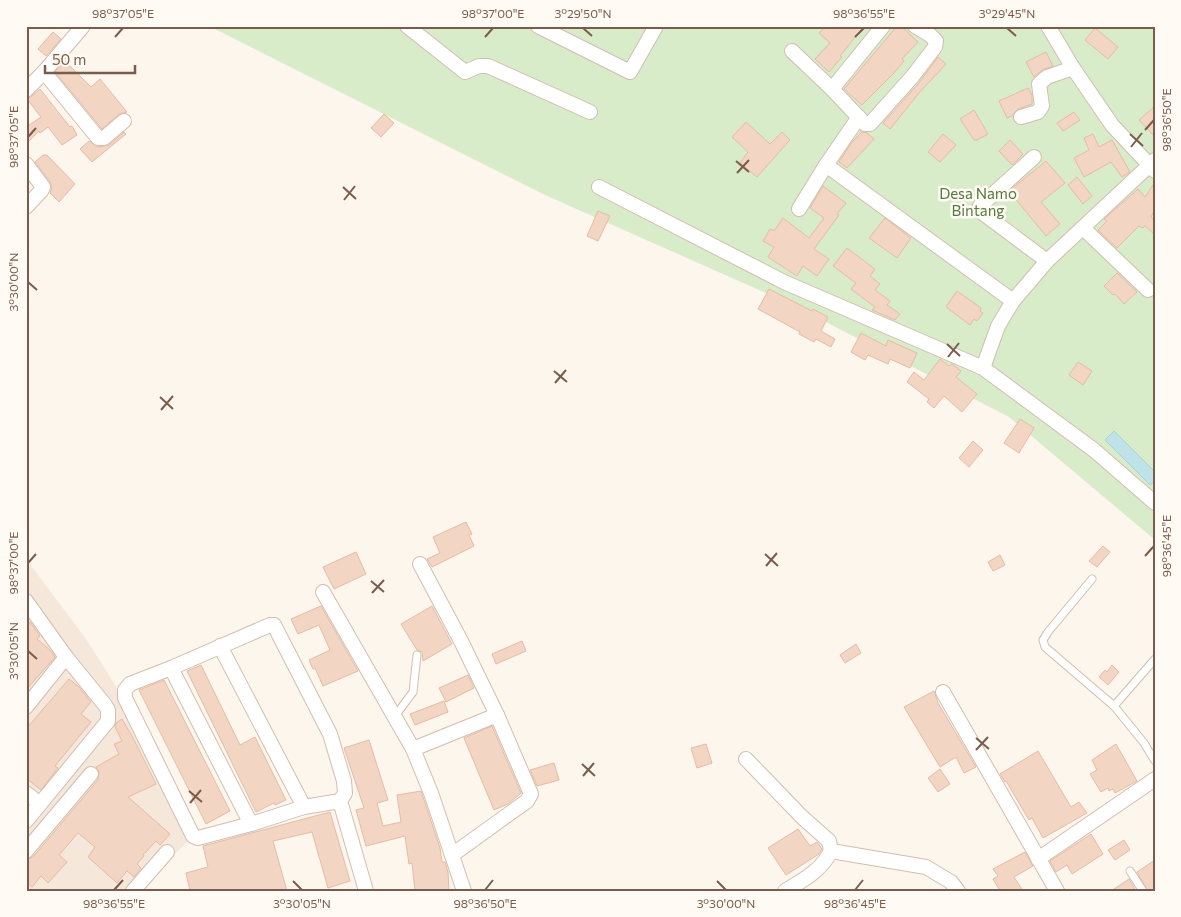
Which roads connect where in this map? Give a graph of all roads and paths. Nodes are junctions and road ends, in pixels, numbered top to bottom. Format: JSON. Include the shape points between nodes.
{"nodes":[{"id":1,"x":83,"y":26,"type":"edge"},
{"id":2,"x":407,"y":26,"type":"edge"},
{"id":3,"x":538,"y":26,"type":"edge"},
{"id":4,"x":652,"y":26,"type":"edge"},
{"id":5,"x":883,"y":26,"type":"edge"},
{"id":6,"x":915,"y":26,"type":"edge"},
{"id":7,"x":1048,"y":26,"type":"edge"},
{"id":8,"x":792,"y":51,"type":"dead end"},
{"id":9,"x":1073,"y":68,"type":"junction"},
{"id":10,"x":44,"y":72,"type":"junction"},
{"id":11,"x":832,"y":88,"type":"junction"},
{"id":12,"x":26,"y":90,"type":"edge"},
{"id":13,"x":590,"y":112,"type":"dead end"},
{"id":14,"x":859,"y":117,"type":"junction"},
{"id":15,"x":1021,"y":118,"type":"dead end"},
{"id":16,"x":124,"y":121,"type":"dead end"},
{"id":17,"x":1034,"y":157,"type":"dead end"},
{"id":18,"x":26,"y":164,"type":"edge"},
{"id":19,"x":826,"y":164,"type":"junction"},
{"id":20,"x":1153,"y":166,"type":"edge"},
{"id":21,"x":599,"y":187,"type":"dead end"},
{"id":22,"x":26,"y":207,"type":"edge"},
{"id":23,"x":799,"y":210,"type":"dead end"},
{"id":24,"x":1083,"y":228,"type":"junction"},
{"id":25,"x":1047,"y":261,"type":"junction"},
{"id":26,"x":1148,"y":290,"type":"dead end"},
{"id":27,"x":1013,"y":301,"type":"junction"},
{"id":28,"x":983,"y":368,"type":"junction"},
{"id":29,"x":1155,"y":503,"type":"edge"},
{"id":30,"x":420,"y":564,"type":"dead end"},
{"id":31,"x":1092,"y":579,"type":"dead end"},
{"id":32,"x":323,"y":592,"type":"dead end"},
{"id":33,"x":26,"y":601,"type":"edge"},
{"id":34,"x":220,"y":646,"type":"junction"},
{"id":35,"x":417,"y":655,"type":"dead end"},
{"id":36,"x":66,"y":657,"type":"junction"},
{"id":37,"x":1155,"y":659,"type":"edge"},
{"id":38,"x":171,"y":668,"type":"junction"},
{"id":39,"x":943,"y":692,"type":"dead end"},
{"id":40,"x":1114,"y":706,"type":"junction"},
{"id":41,"x":26,"y":707,"type":"edge"},
{"id":42,"x":395,"y":716,"type":"junction"},
{"id":43,"x":497,"y":716,"type":"junction"},
{"id":44,"x":413,"y":749,"type":"junction"},
{"id":45,"x":746,"y":759,"type":"dead end"},
{"id":46,"x":1155,"y":761,"type":"edge"},
{"id":47,"x":90,"y":774,"type":"dead end"},
{"id":48,"x":1155,"y":779,"type":"edge"},
{"id":49,"x":26,"y":793,"type":"edge"},
{"id":50,"x":340,"y":801,"type":"junction"},
{"id":51,"x":40,"y":804,"type":"junction"},
{"id":52,"x":304,"y":807,"type":"junction"},
{"id":53,"x":26,"y":821,"type":"edge"},
{"id":54,"x":252,"y":824,"type":"junction"},
{"id":55,"x":26,"y":851,"type":"edge"},
{"id":56,"x":831,"y":851,"type":"junction"},
{"id":57,"x":167,"y":852,"type":"dead end"},
{"id":58,"x":452,"y":855,"type":"junction"},
{"id":59,"x":1038,"y":859,"type":"junction"},
{"id":60,"x":1130,"y":871,"type":"dead end"},
{"id":61,"x":133,"y":891,"type":"edge"},
{"id":62,"x":366,"y":891,"type":"edge"},
{"id":63,"x":464,"y":891,"type":"edge"},
{"id":64,"x":786,"y":891,"type":"edge"},
{"id":65,"x":958,"y":891,"type":"edge"},
{"id":66,"x":1057,"y":891,"type":"edge"},
{"id":67,"x":1143,"y":891,"type":"edge"}],
"edges":[{"from":1,"to":10,"type":"street"},
{"from":2,"to":13,"type":"street","via":[[465,72],[488,66]]},
{"from":3,"to":4,"type":"street","via":[[630,72],[655,28]]},
{"from":5,"to":11,"type":"street"},
{"from":6,"to":14,"type":"street","via":[[933,37],[935,47],[870,124],[865,124]]},
{"from":7,"to":9,"type":"street"},
{"from":8,"to":11,"type":"street"},
{"from":9,"to":15,"type":"street","via":[[1047,77],[1039,84],[1042,106],[1038,112]]},
{"from":9,"to":20,"type":"street","via":[[1112,125]]},
{"from":10,"to":12,"type":"street"},
{"from":10,"to":16,"type":"street","via":[[98,138],[104,138]]},
{"from":11,"to":14,"type":"street"},
{"from":14,"to":19,"type":"street"},
{"from":17,"to":25,"type":"street","via":[[980,206],[980,211]]},
{"from":18,"to":22,"type":"street","via":[[43,185]]},
{"from":19,"to":23,"type":"street"},
{"from":19,"to":27,"type":"street"},
{"from":20,"to":24,"type":"street"},
{"from":21,"to":28,"type":"street","via":[[784,282]]},
{"from":24,"to":25,"type":"street"},
{"from":24,"to":26,"type":"street"},
{"from":25,"to":27,"type":"street"},
{"from":27,"to":28,"type":"street","via":[[998,326]]},
{"from":28,"to":29,"type":"street","via":[[1094,450]]},
{"from":30,"to":43,"type":"street"},
{"from":31,"to":40,"type":"lane","via":[[1043,640],[1045,647]]},
{"from":32,"to":42,"type":"street"},
{"from":33,"to":36,"type":"street"},
{"from":34,"to":38,"type":"street"},
{"from":34,"to":50,"type":"street","via":[[270,624],[276,628],[330,734],[344,781],[345,793]]},
{"from":34,"to":52,"type":"street"},
{"from":35,"to":42,"type":"lane","via":[[413,692]]},
{"from":36,"to":41,"type":"street"},
{"from":36,"to":51,"type":"street","via":[[105,704],[108,722]]},
{"from":37,"to":40,"type":"lane"},
{"from":38,"to":54,"type":"street"},
{"from":38,"to":54,"type":"street","via":[[130,684],[124,693],[187,826],[196,838]]},
{"from":39,"to":59,"type":"street"},
{"from":40,"to":46,"type":"lane"},
{"from":42,"to":44,"type":"street"},
{"from":43,"to":44,"type":"street"},
{"from":43,"to":58,"type":"street","via":[[530,796]]},
{"from":44,"to":58,"type":"street"},
{"from":45,"to":56,"type":"street","via":[[802,818],[829,841]]},
{"from":47,"to":55,"type":"street"},
{"from":48,"to":59,"type":"street"},
{"from":49,"to":51,"type":"street"},
{"from":50,"to":52,"type":"street"},
{"from":50,"to":62,"type":"street"},
{"from":51,"to":53,"type":"street"},
{"from":52,"to":54,"type":"street"},
{"from":56,"to":64,"type":"street","via":[[826,861],[811,875]]},
{"from":56,"to":65,"type":"street","via":[[926,867],[951,882]]},
{"from":57,"to":61,"type":"street"},
{"from":58,"to":63,"type":"street"},
{"from":59,"to":66,"type":"street"},
{"from":60,"to":67,"type":"lane"}]}
